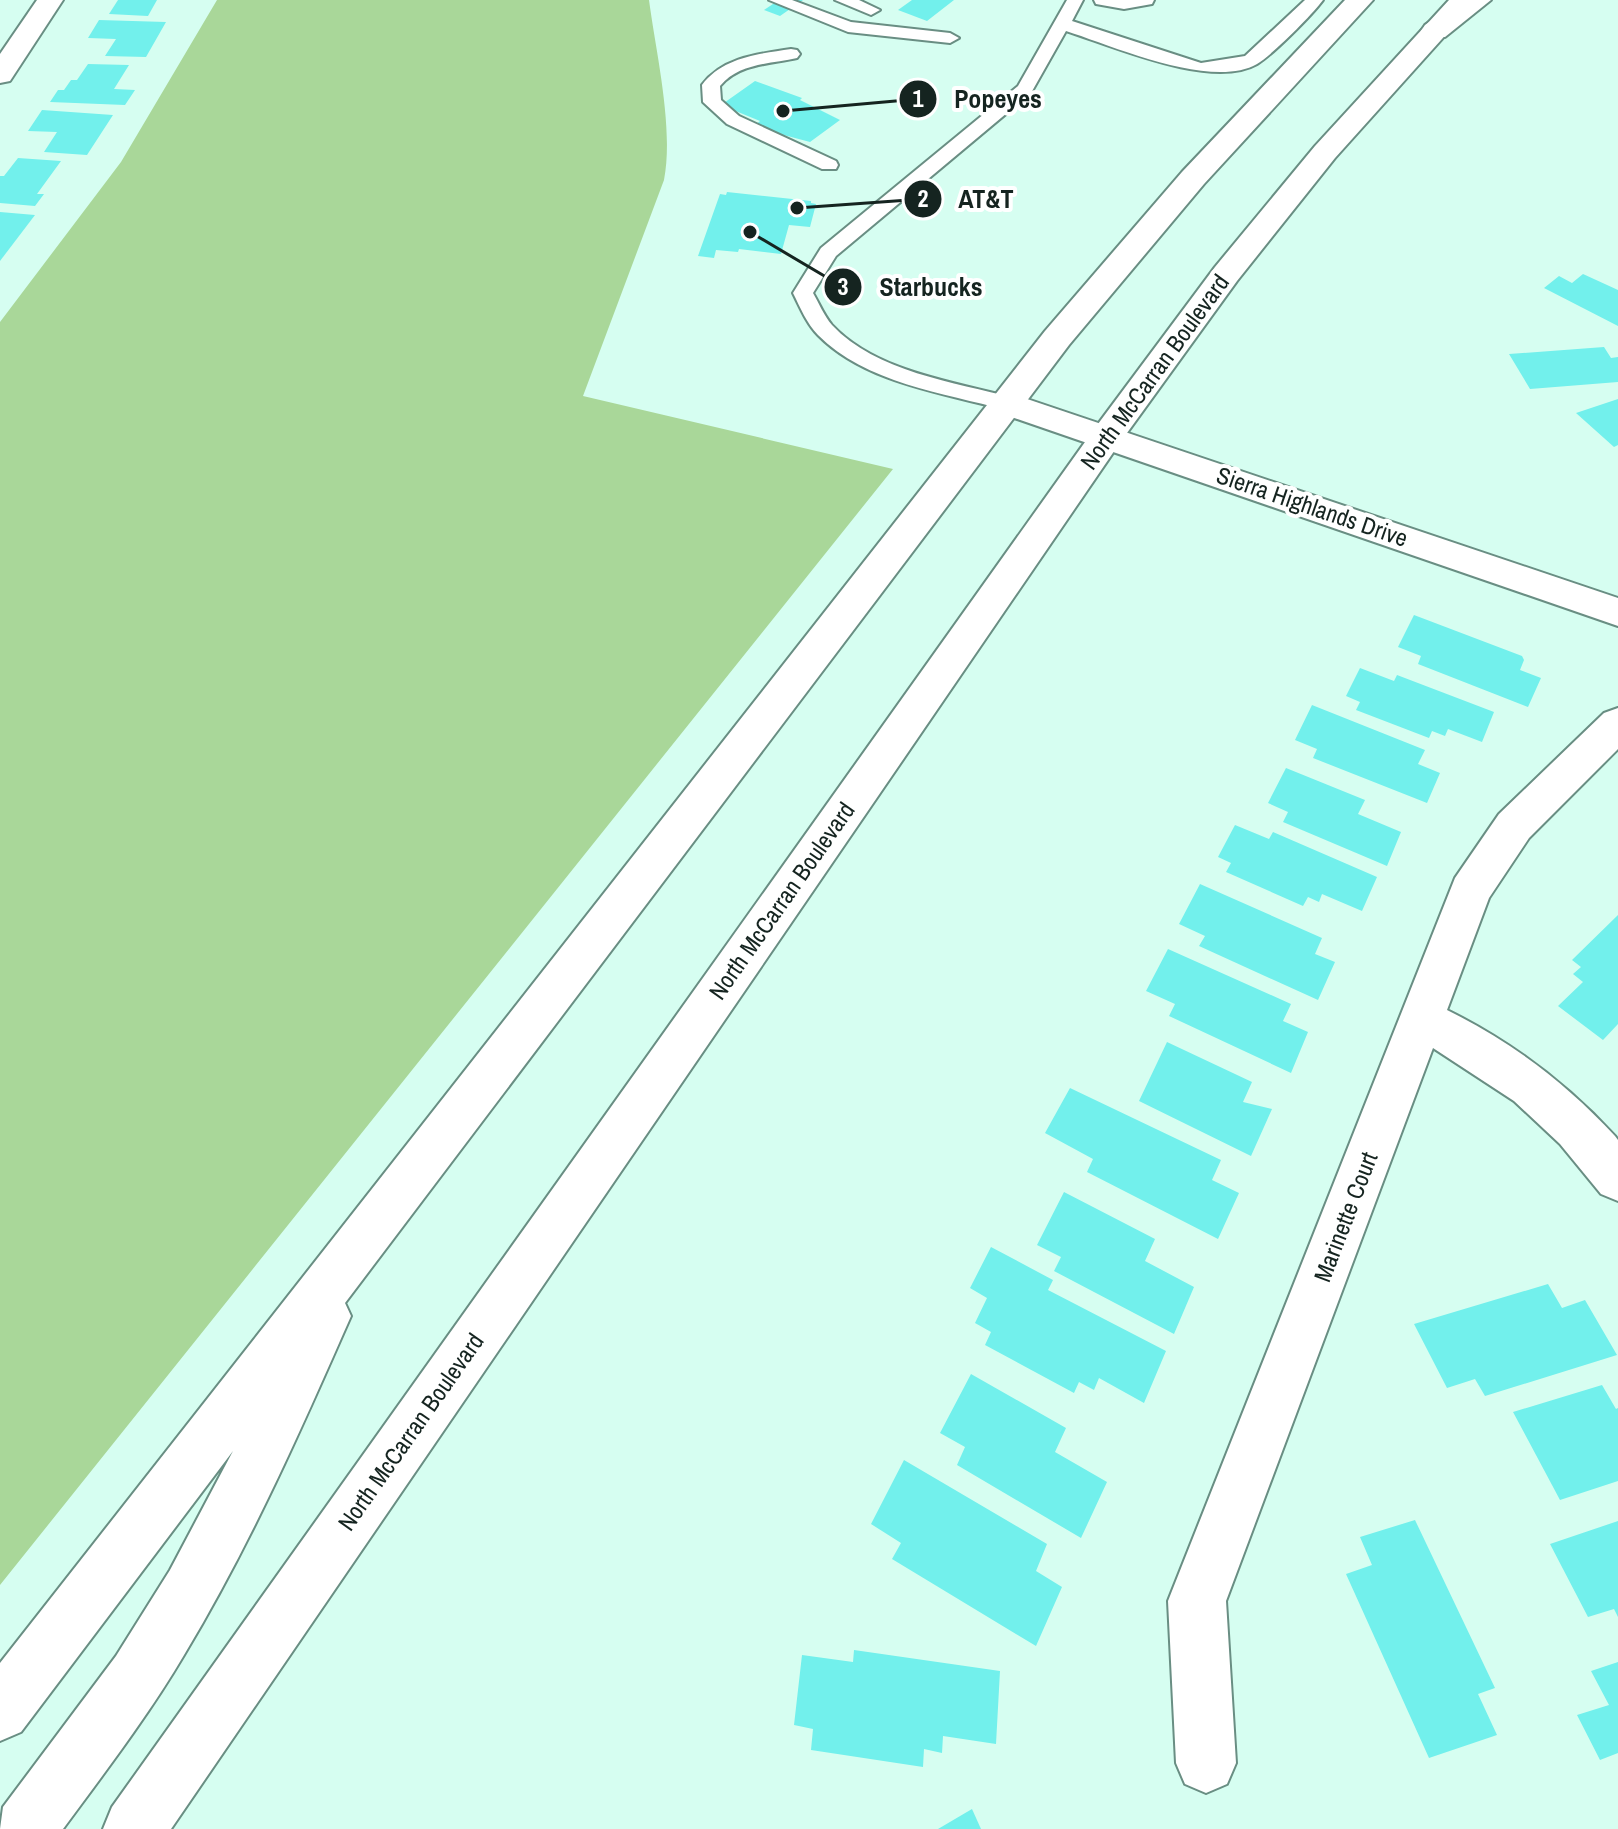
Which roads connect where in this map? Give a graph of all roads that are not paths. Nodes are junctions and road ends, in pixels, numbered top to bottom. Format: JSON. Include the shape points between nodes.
{"nodes":[{"id":1,"x":50,"y":0,"type":"edge"},
{"id":2,"x":777,"y":0,"type":"edge"},
{"id":3,"x":843,"y":0,"type":"edge"},
{"id":4,"x":1075,"y":0,"type":"edge"},
{"id":5,"x":1102,"y":0,"type":"edge"},
{"id":6,"x":1146,"y":0,"type":"edge"},
{"id":7,"x":1315,"y":0,"type":"edge"},
{"id":8,"x":1360,"y":0,"type":"edge"},
{"id":9,"x":1464,"y":0,"type":"edge"},
{"id":10,"x":1478,"y":0,"type":"edge"},
{"id":11,"x":871,"y":10,"type":"dead end"},
{"id":12,"x":1062,"y":24,"type":"junction"},
{"id":13,"x":1435,"y":31,"type":"junction"},
{"id":14,"x":950,"y":38,"type":"dead end"},
{"id":15,"x":791,"y":54,"type":"dead end"},
{"id":16,"x":0,"y":75,"type":"edge"},
{"id":17,"x":829,"y":165,"type":"dead end"},
{"id":18,"x":1006,"y":403,"type":"junction"},
{"id":19,"x":1107,"y":436,"type":"junction"},
{"id":20,"x":1618,"y":612,"type":"edge"},
{"id":21,"x":1618,"y":724,"type":"edge"},
{"id":22,"x":1423,"y":1020,"type":"junction"},
{"id":23,"x":1618,"y":1178,"type":"edge"},
{"id":24,"x":358,"y":1245,"type":"junction"},
{"id":25,"x":0,"y":1711,"type":"edge"},
{"id":26,"x":1206,"y":1763,"type":"dead end"},
{"id":27,"x":25,"y":1829,"type":"edge"},
{"id":28,"x":134,"y":1829,"type":"edge"}],
"edges":[{"from":1,"to":16,"type":"main road"},
{"from":2,"to":14,"type":"lane","via":[[848,27]]},
{"from":3,"to":11,"type":"lane"},
{"from":4,"to":12,"type":"lane"},
{"from":5,"to":6,"type":"lane"},
{"from":7,"to":12,"type":"lane","via":[[1251,60],[1215,68],[1200,68]]},
{"from":8,"to":18,"type":"main road","via":[[1164,212]]},
{"from":9,"to":13,"type":"main road","name":"North McCarran Boulevard"},
{"from":10,"to":13,"type":"main road"},
{"from":12,"to":18,"type":"lane","via":[[1025,89],[828,252],[803,293],[824,329],[846,347],[913,376]]},
{"from":13,"to":19,"type":"main road","name":"North McCarran Boulevard","via":[[1325,152],[1226,274]]},
{"from":15,"to":17,"type":"lane","via":[[723,72],[711,85],[712,102],[733,120]]},
{"from":18,"to":19,"type":"main road","name":"Sierra Highlands Drive"},
{"from":18,"to":24,"type":"main road"},
{"from":19,"to":20,"type":"main road","name":"Sierra Highlands Drive"},
{"from":19,"to":28,"type":"main road","name":"North McCarran Boulevard"},
{"from":21,"to":22,"type":"main road","name":"Marinette Court","via":[[1536,801],[1491,856],[1470,891]]},
{"from":22,"to":23,"type":"main road","via":[[1469,1041],[1514,1071],[1592,1142]]},
{"from":22,"to":26,"type":"main road","name":"Marinette Court","via":[[1197,1601]]},
{"from":24,"to":25,"type":"main road"},
{"from":24,"to":27,"type":"main road","via":[[200,1572],[136,1678]]}]}
